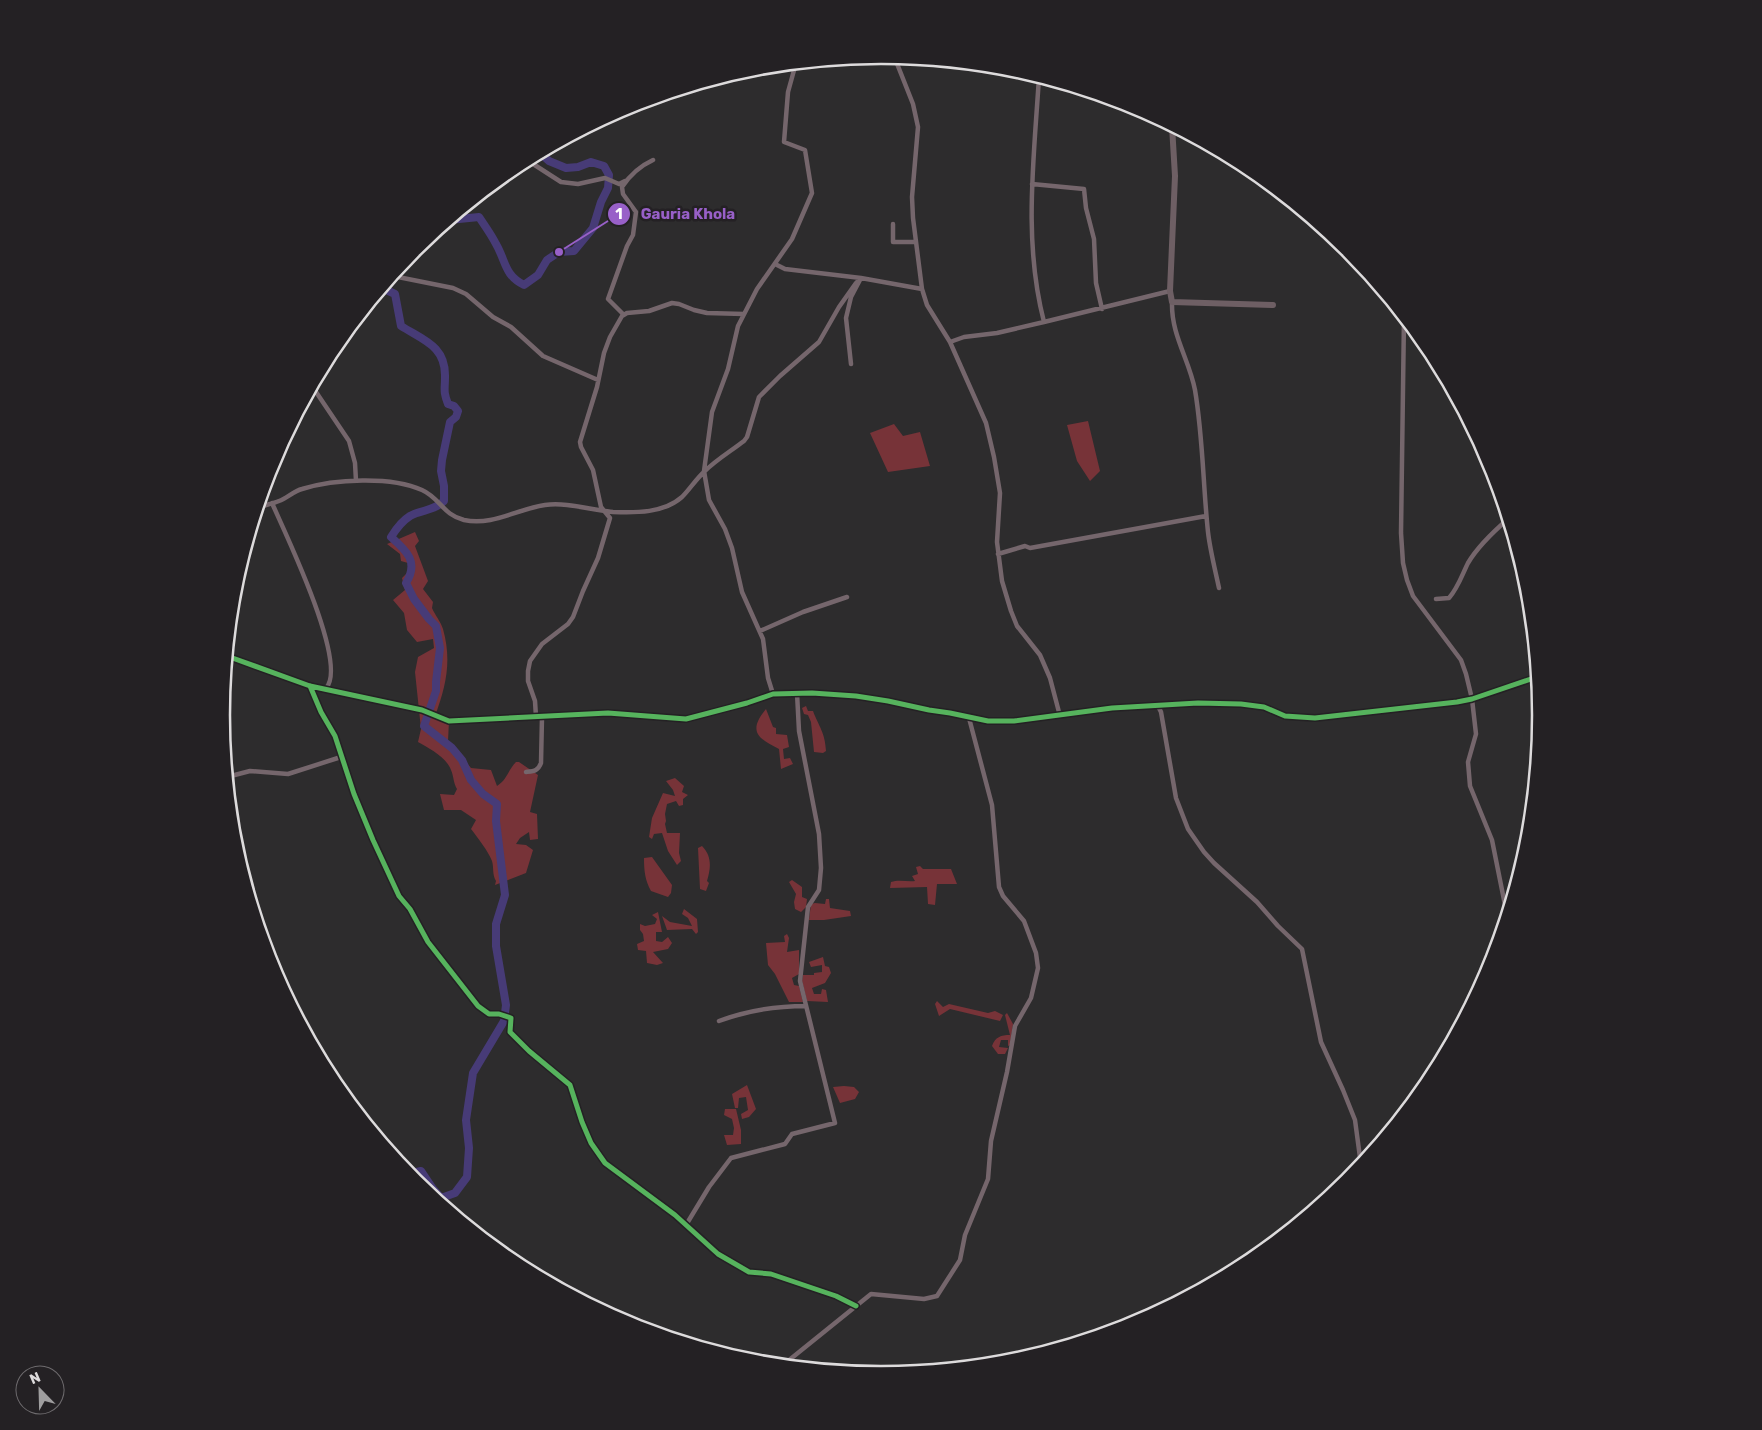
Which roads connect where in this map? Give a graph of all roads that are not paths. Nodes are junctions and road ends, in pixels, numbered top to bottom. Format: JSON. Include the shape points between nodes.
{"nodes":[{"id":1,"x":897,"y":64,"type":"edge"},
{"id":2,"x":794,"y":69,"type":"edge"},
{"id":3,"x":1039,"y":83,"type":"edge"},
{"id":4,"x":1172,"y":133,"type":"edge"},
{"id":5,"x":653,"y":160,"type":"dead end"},
{"id":6,"x":534,"y":164,"type":"edge"},
{"id":7,"x":626,"y":181,"type":"junction"},
{"id":8,"x":1032,"y":184,"type":"junction"},
{"id":9,"x":893,"y":224,"type":"dead end"},
{"id":10,"x":916,"y":242,"type":"junction"},
{"id":11,"x":775,"y":264,"type":"junction"},
{"id":12,"x":400,"y":276,"type":"edge"},
{"id":13,"x":862,"y":278,"type":"junction"},
{"id":14,"x":922,"y":289,"type":"junction"},
{"id":15,"x":1170,"y":291,"type":"junction"},
{"id":16,"x":1172,"y":302,"type":"junction"},
{"id":17,"x":1273,"y":305,"type":"dead end"},
{"id":18,"x":1102,"y":309,"type":"junction"},
{"id":19,"x":744,"y":314,"type":"junction"},
{"id":20,"x":624,"y":315,"type":"junction"},
{"id":21,"x":1044,"y":322,"type":"junction"},
{"id":22,"x":1404,"y":327,"type":"edge"},
{"id":23,"x":950,"y":342,"type":"junction"},
{"id":24,"x":852,"y":364,"type":"dead end"},
{"id":25,"x":598,"y":380,"type":"junction"},
{"id":26,"x":316,"y":391,"type":"edge"},
{"id":27,"x":704,"y":471,"type":"junction"},
{"id":28,"x":356,"y":481,"type":"junction"},
{"id":29,"x":272,"y":503,"type":"junction"},
{"id":30,"x":264,"y":506,"type":"edge"},
{"id":31,"x":606,"y":511,"type":"junction"},
{"id":32,"x":1206,"y":516,"type":"junction"},
{"id":33,"x":1503,"y":523,"type":"edge"},
{"id":34,"x":998,"y":554,"type":"junction"},
{"id":35,"x":1219,"y":588,"type":"dead end"},
{"id":36,"x":847,"y":597,"type":"dead end"},
{"id":37,"x":1436,"y":599,"type":"dead end"},
{"id":38,"x":760,"y":631,"type":"junction"},
{"id":39,"x":232,"y":658,"type":"edge"},
{"id":40,"x":1531,"y":678,"type":"edge"},
{"id":41,"x":310,"y":686,"type":"junction"},
{"id":42,"x":326,"y":688,"type":"junction"},
{"id":43,"x":797,"y":693,"type":"junction"},
{"id":44,"x":773,"y":694,"type":"junction"},
{"id":45,"x":1472,"y":699,"type":"junction"},
{"id":46,"x":1158,"y":706,"type":"junction"},
{"id":47,"x":1060,"y":716,"type":"junction"},
{"id":48,"x":539,"y":717,"type":"junction"},
{"id":49,"x":969,"y":718,"type":"junction"},
{"id":50,"x":341,"y":758,"type":"junction"},
{"id":51,"x":526,"y":772,"type":"dead end"},
{"id":52,"x":233,"y":776,"type":"edge"},
{"id":53,"x":1504,"y":904,"type":"edge"},
{"id":54,"x":806,"y":1006,"type":"junction"},
{"id":55,"x":719,"y":1022,"type":"dead end"},
{"id":56,"x":1360,"y":1156,"type":"edge"},
{"id":57,"x":686,"y":1225,"type":"junction"},
{"id":58,"x":856,"y":1306,"type":"junction"},
{"id":59,"x":789,"y":1360,"type":"edge"}],
"edges":[{"from":1,"to":10,"type":"street","via":[[918,127],[912,197]]},
{"from":2,"to":11,"type":"street","via":[[788,92],[784,142],[805,150],[812,193],[792,239]]},
{"from":3,"to":8,"type":"street"},
{"from":4,"to":15,"type":"street","via":[[1175,176]]},
{"from":5,"to":7,"type":"street"},
{"from":6,"to":7,"type":"street","via":[[561,182],[578,184],[605,178],[619,184]]},
{"from":7,"to":20,"type":"street","via":[[622,187],[623,194],[636,212],[634,230],[608,299]]},
{"from":8,"to":18,"type":"street","via":[[1084,189]]},
{"from":8,"to":21,"type":"street","via":[[1032,257]]},
{"from":9,"to":10,"type":"street","via":[[893,242]]},
{"from":10,"to":14,"type":"street"},
{"from":11,"to":13,"type":"street","via":[[785,269]]},
{"from":11,"to":19,"type":"street"},
{"from":12,"to":25,"type":"street","via":[[466,294],[493,317],[511,327],[543,356]]},
{"from":13,"to":14,"type":"street"},
{"from":13,"to":24,"type":"street","via":[[851,297],[846,318]]},
{"from":13,"to":27,"type":"street","via":[[839,306],[819,342],[759,397],[744,441]]},
{"from":14,"to":23,"type":"street","via":[[927,305]]},
{"from":15,"to":16,"type":"street"},
{"from":15,"to":18,"type":"street"},
{"from":16,"to":17,"type":"street"},
{"from":16,"to":32,"type":"street","via":[[1174,328],[1194,389]]},
{"from":18,"to":21,"type":"street"},
{"from":19,"to":20,"type":"street","via":[[707,313],[672,304]]},
{"from":19,"to":27,"type":"street","via":[[712,412]]},
{"from":20,"to":25,"type":"street","via":[[610,337]]},
{"from":21,"to":23,"type":"street"},
{"from":22,"to":45,"type":"street","via":[[1403,563],[1413,596],[1461,660]]},
{"from":23,"to":34,"type":"street","via":[[986,423],[994,457],[1000,493]]},
{"from":25,"to":31,"type":"street","via":[[580,442],[593,470],[601,508]]},
{"from":26,"to":28,"type":"street","via":[[349,441]]},
{"from":27,"to":31,"type":"street","via":[[680,498],[665,507],[630,512]]},
{"from":27,"to":38,"type":"street","via":[[709,500],[725,529],[742,592]]},
{"from":28,"to":29,"type":"street","via":[[299,489]]},
{"from":28,"to":31,"type":"street","via":[[380,480],[414,486],[428,492],[455,517],[479,522],[556,504]]},
{"from":29,"to":30,"type":"street"},
{"from":29,"to":42,"type":"street","via":[[322,627],[330,660],[331,677]]},
{"from":31,"to":48,"type":"street","via":[[610,518],[598,558],[573,617],[542,644],[530,661],[528,682]]},
{"from":32,"to":34,"type":"street","via":[[1030,548],[1025,546]]},
{"from":32,"to":35,"type":"street"},
{"from":33,"to":37,"type":"street","via":[[1475,553],[1449,598]]},
{"from":34,"to":47,"type":"street","via":[[1011,611],[1023,634],[1040,655]]},
{"from":36,"to":38,"type":"street"},
{"from":38,"to":44,"type":"street"},
{"from":39,"to":41,"type":"street"},
{"from":40,"to":45,"type":"street"},
{"from":41,"to":42,"type":"street"},
{"from":41,"to":50,"type":"street","via":[[335,736]]},
{"from":42,"to":48,"type":"street","via":[[422,710],[449,722]]},
{"from":43,"to":44,"type":"street"},
{"from":43,"to":49,"type":"street","via":[[856,696]]},
{"from":43,"to":54,"type":"street","via":[[799,731],[819,834],[821,868],[819,890],[808,907],[800,981]]},
{"from":44,"to":48,"type":"street","via":[[686,719],[608,713]]},
{"from":45,"to":46,"type":"street","via":[[1315,718],[1285,716],[1264,706],[1241,704]]},
{"from":45,"to":53,"type":"street","via":[[1476,734],[1468,762],[1470,786],[1492,840]]},
{"from":46,"to":47,"type":"street","via":[[1112,708]]},
{"from":46,"to":56,"type":"street","via":[[1176,798],[1188,829],[1214,863],[1302,949],[1321,1042],[1355,1120]]},
{"from":47,"to":49,"type":"street","via":[[1014,721]]},
{"from":48,"to":51,"type":"street","via":[[541,763],[536,771]]},
{"from":49,"to":58,"type":"street","via":[[992,805],[999,887],[1024,921],[1038,968],[1031,998],[1015,1026],[991,1141],[988,1179],[965,1235],[960,1260],[937,1296],[924,1299],[871,1294]]},
{"from":50,"to":52,"type":"street","via":[[288,774],[250,771]]},
{"from":50,"to":57,"type":"street","via":[[399,896],[410,908],[428,942],[478,1006],[489,1014],[512,1018],[510,1032],[570,1085],[591,1143],[605,1163]]},
{"from":54,"to":55,"type":"street","via":[[778,1006]]},
{"from":54,"to":57,"type":"street","via":[[835,1123],[792,1134],[785,1144],[731,1158]]},
{"from":57,"to":58,"type":"street","via":[[718,1254],[749,1272],[771,1274]]},
{"from":58,"to":59,"type":"street"}]}
